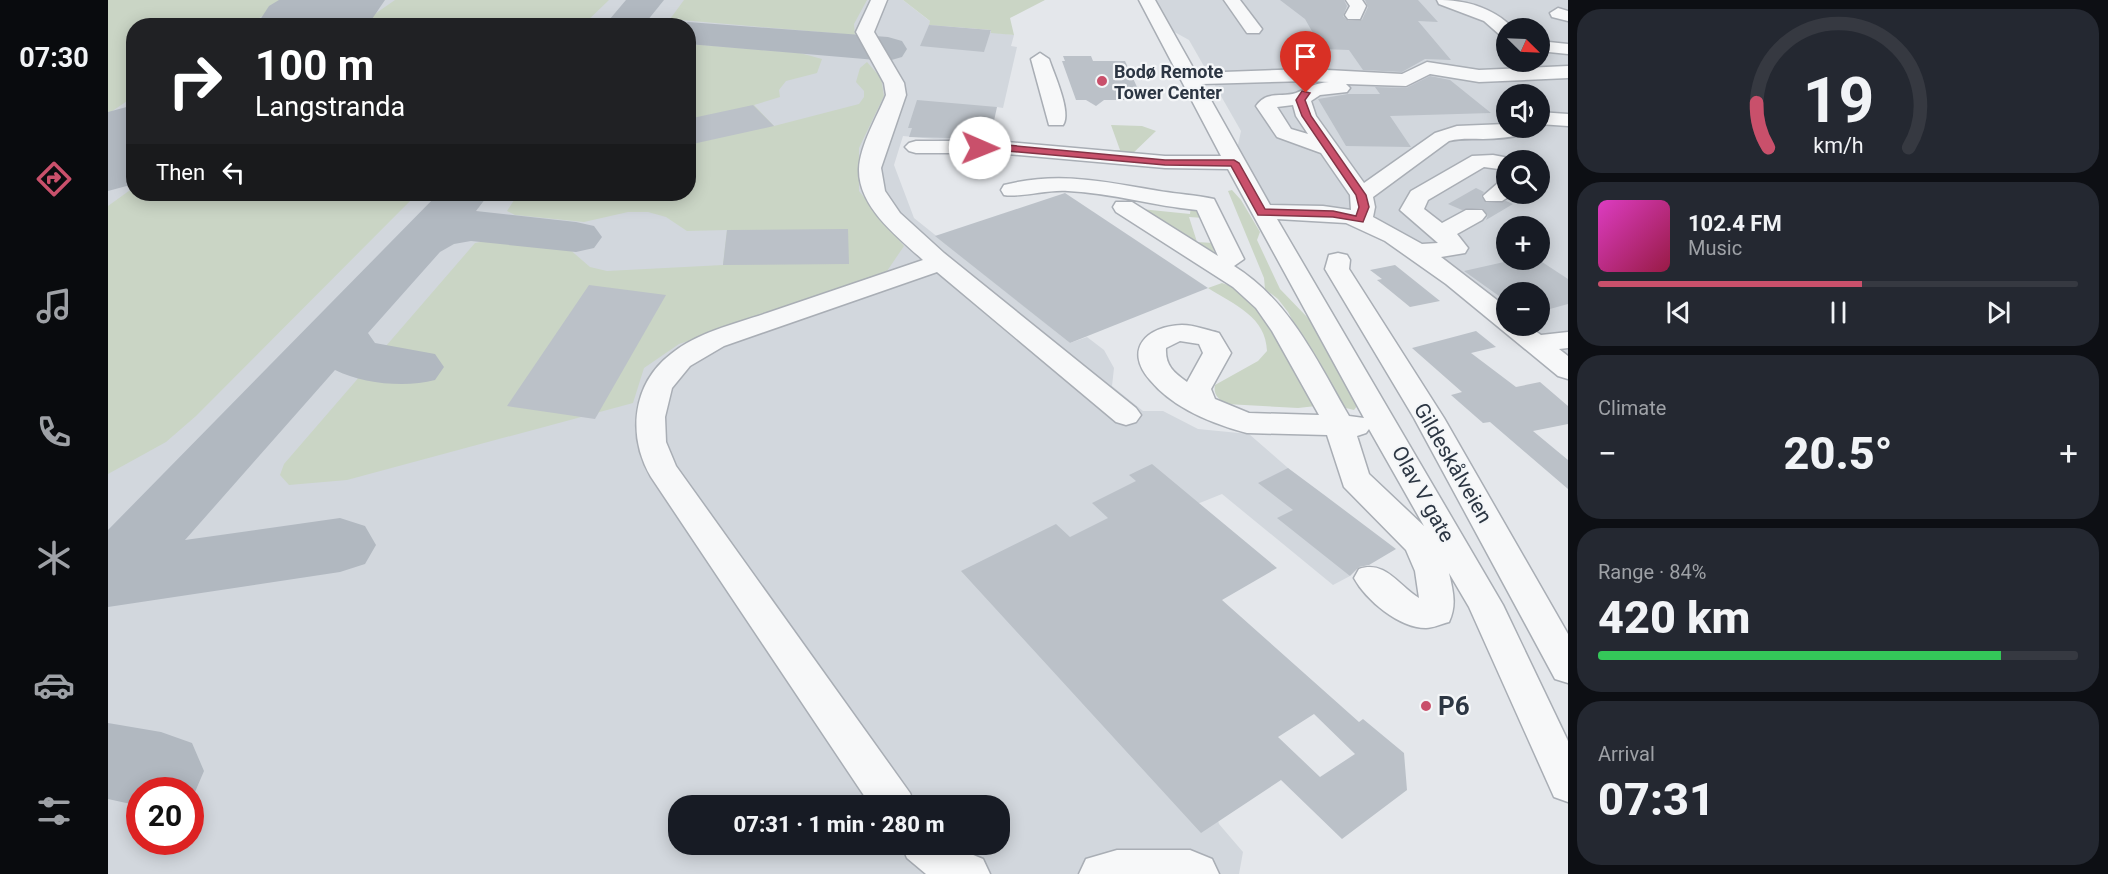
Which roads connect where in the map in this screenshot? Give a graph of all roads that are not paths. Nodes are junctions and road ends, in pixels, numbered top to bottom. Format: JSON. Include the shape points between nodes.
{"nodes":[{"id":1,"x":879,"y":0,"type":"edge"},
{"id":2,"x":1147,"y":0,"type":"edge"},
{"id":3,"x":1232,"y":0,"type":"edge"},
{"id":4,"x":1445,"y":0,"type":"edge"},
{"id":5,"x":1496,"y":22,"type":"edge"},
{"id":6,"x":1253,"y":29,"type":"dead end"},
{"id":7,"x":1550,"y":47,"type":"edge"},
{"id":8,"x":1568,"y":49,"type":"edge"},
{"id":9,"x":1040,"y":59,"type":"dead end"},
{"id":10,"x":1345,"y":60,"type":"dead end"},
{"id":11,"x":1568,"y":72,"type":"edge"},
{"id":12,"x":1308,"y":75,"type":"junction"},
{"id":13,"x":1188,"y":79,"type":"junction"},
{"id":14,"x":1496,"y":90,"type":"edge"},
{"id":15,"x":1302,"y":98,"type":"junction"},
{"id":16,"x":1550,"y":119,"type":"edge"},
{"id":17,"x":1568,"y":120,"type":"edge"},
{"id":18,"x":1056,"y":121,"type":"dead end"},
{"id":19,"x":1496,"y":132,"type":"edge"},
{"id":20,"x":916,"y":147,"type":"dead end"},
{"id":21,"x":1328,"y":148,"type":"junction"},
{"id":22,"x":1496,"y":161,"type":"edge"},
{"id":23,"x":1234,"y":163,"type":"junction"},
{"id":24,"x":1014,"y":191,"type":"dead end"},
{"id":25,"x":1361,"y":195,"type":"junction"},
{"id":26,"x":1124,"y":207,"type":"dead end"},
{"id":27,"x":1262,"y":212,"type":"junction"},
{"id":28,"x":1474,"y":215,"type":"dead end"},
{"id":29,"x":1359,"y":219,"type":"junction"},
{"id":30,"x":1442,"y":233,"type":"junction"},
{"id":31,"x":1415,"y":252,"type":"junction"},
{"id":32,"x":1338,"y":260,"type":"dead end"},
{"id":33,"x":940,"y":263,"type":"junction"},
{"id":34,"x":1214,"y":265,"type":"junction"},
{"id":35,"x":1496,"y":313,"type":"edge"},
{"id":36,"x":1525,"y":336,"type":"edge"},
{"id":37,"x":1568,"y":340,"type":"edge"},
{"id":38,"x":1535,"y":344,"type":"junction"},
{"id":39,"x":1568,"y":369,"type":"edge"},
{"id":40,"x":1202,"y":404,"type":"dead end"},
{"id":41,"x":1126,"y":415,"type":"dead end"},
{"id":42,"x":1336,"y":419,"type":"junction"},
{"id":43,"x":1383,"y":423,"type":"junction"},
{"id":44,"x":1371,"y":578,"type":"dead end"},
{"id":45,"x":1568,"y":668,"type":"edge"},
{"id":46,"x":1568,"y":784,"type":"edge"},
{"id":47,"x":887,"y":795,"type":"edge"},
{"id":48,"x":1101,"y":874,"type":"edge"},
{"id":49,"x":1197,"y":874,"type":"edge"}],
"edges":[{"from":1,"to":33,"type":"street","via":[[866,32],[894,83],[896,96],[870,168],[874,191],[892,218]]},
{"from":2,"to":13,"type":"street","name":"Olav V gate"},
{"from":3,"to":6,"type":"street"},
{"from":4,"to":5,"type":"street"},
{"from":7,"to":8,"type":"street"},
{"from":9,"to":18,"type":"street"},
{"from":10,"to":12,"type":"street","via":[[1315,63]]},
{"from":11,"to":12,"type":"street","via":[[1479,76],[1427,68],[1406,80],[1383,81]]},
{"from":12,"to":13,"type":"street"},
{"from":13,"to":23,"type":"street","name":"Olav V gate"},
{"from":14,"to":15,"type":"street","via":[[1463,84],[1329,88],[1306,93]]},
{"from":15,"to":21,"type":"street","via":[[1306,116]]},
{"from":15,"to":21,"type":"street","via":[[1272,100],[1266,106],[1284,133]]},
{"from":16,"to":17,"type":"street"},
{"from":19,"to":25,"type":"street","via":[[1457,132],[1442,137]]},
{"from":20,"to":23,"type":"street","via":[[996,147],[1165,162]]},
{"from":21,"to":25,"type":"street"},
{"from":22,"to":30,"type":"street","via":[[1480,161],[1419,196],[1412,210]]},
{"from":23,"to":27,"type":"street","name":"Olav V gate"},
{"from":24,"to":34,"type":"street","via":[[1037,185],[1076,185],[1206,204],[1232,260]]},
{"from":25,"to":29,"type":"street","via":[[1364,207]]},
{"from":26,"to":34,"type":"street"},
{"from":27,"to":29,"type":"street","via":[[1333,214]]},
{"from":27,"to":43,"type":"street","name":"Olav V gate"},
{"from":28,"to":30,"type":"street"},
{"from":29,"to":31,"type":"street"},
{"from":30,"to":31,"type":"street","via":[[1456,248]]},
{"from":31,"to":35,"type":"street"},
{"from":32,"to":45,"type":"street","name":"Gildeskålveien","via":[[1337,269],[1429,418]]},
{"from":33,"to":41,"type":"street"},
{"from":33,"to":47,"type":"street","via":[[714,340],[680,360],[658,386],[650,417],[651,442],[662,469]]},
{"from":34,"to":42,"type":"street","via":[[1242,282],[1265,303],[1286,330]]},
{"from":36,"to":38,"type":"street"},
{"from":37,"to":38,"type":"street"},
{"from":38,"to":39,"type":"street"},
{"from":40,"to":42,"type":"street","via":[[1247,423]]},
{"from":42,"to":43,"type":"street"},
{"from":42,"to":44,"type":"street","via":[[1355,479],[1420,543],[1432,571],[1436,612],[1429,616],[1416,614]]},
{"from":43,"to":46,"type":"street","name":"Olav V gate","via":[[1485,605]]},
{"from":48,"to":49,"type":"street"}]}
